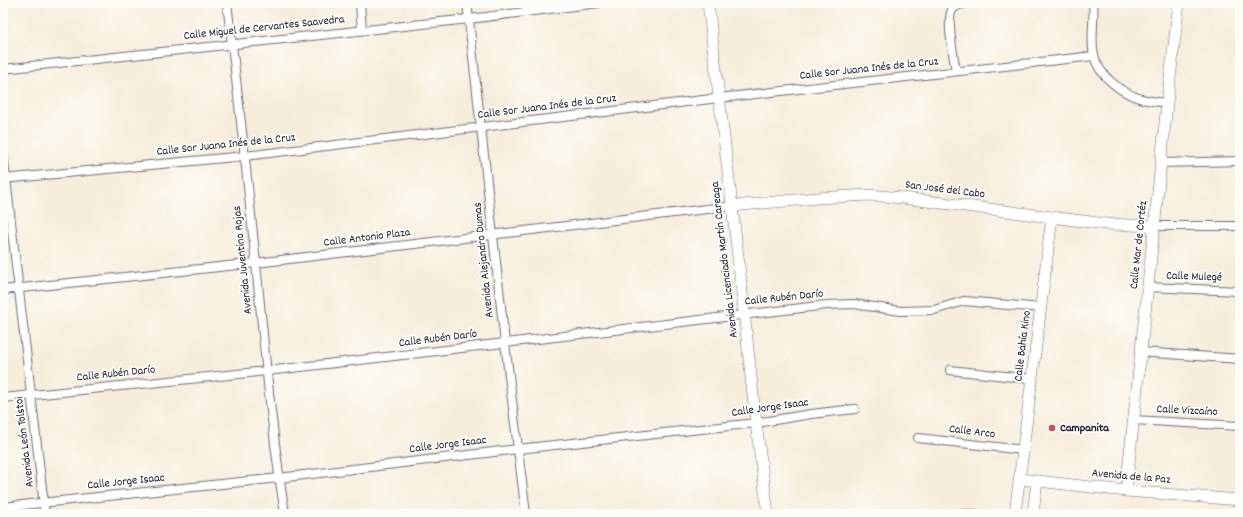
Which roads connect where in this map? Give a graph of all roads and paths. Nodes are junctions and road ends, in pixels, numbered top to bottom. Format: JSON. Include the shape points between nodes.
{"nodes":[{"id":1,"x":227,"y":3,"type":"edge"},
{"id":2,"x":360,"y":3,"type":"edge"},
{"id":3,"x":467,"y":3,"type":"edge"},
{"id":4,"x":599,"y":3,"type":"edge"},
{"id":5,"x":708,"y":3,"type":"edge"},
{"id":6,"x":966,"y":3,"type":"edge"},
{"id":7,"x":1093,"y":3,"type":"edge"},
{"id":8,"x":1179,"y":3,"type":"edge"},
{"id":9,"x":469,"y":19,"type":"junction"},
{"id":10,"x":362,"y":30,"type":"junction"},
{"id":11,"x":232,"y":44,"type":"junction"},
{"id":12,"x":1094,"y":56,"type":"junction"},
{"id":13,"x":3,"y":69,"type":"edge"},
{"id":14,"x":956,"y":71,"type":"junction"},
{"id":15,"x":719,"y":98,"type":"junction"},
{"id":16,"x":1167,"y":103,"type":"junction"},
{"id":17,"x":481,"y":128,"type":"junction"},
{"id":18,"x":3,"y":153,"type":"edge"},
{"id":19,"x":245,"y":156,"type":"junction"},
{"id":20,"x":1240,"y":161,"type":"edge"},
{"id":21,"x":1161,"y":163,"type":"junction"},
{"id":22,"x":4,"y":179,"type":"edge"},
{"id":23,"x":732,"y":206,"type":"junction"},
{"id":24,"x":1052,"y":217,"type":"junction"},
{"id":25,"x":1154,"y":226,"type":"junction"},
{"id":26,"x":1240,"y":226,"type":"edge"},
{"id":27,"x":494,"y":235,"type":"junction"},
{"id":28,"x":256,"y":263,"type":"junction"},
{"id":29,"x":1148,"y":287,"type":"junction"},
{"id":30,"x":19,"y":288,"type":"junction"},
{"id":31,"x":3,"y":290,"type":"edge"},
{"id":32,"x":1240,"y":291,"type":"edge"},
{"id":33,"x":1040,"y":308,"type":"junction"},
{"id":34,"x":745,"y":314,"type":"junction"},
{"id":35,"x":505,"y":343,"type":"junction"},
{"id":36,"x":1140,"y":352,"type":"junction"},
{"id":37,"x":1240,"y":359,"type":"edge"},
{"id":38,"x":950,"y":370,"type":"dead end"},
{"id":39,"x":267,"y":371,"type":"junction"},
{"id":40,"x":1032,"y":379,"type":"junction"},
{"id":41,"x":31,"y":395,"type":"junction"},
{"id":42,"x":3,"y":398,"type":"edge"},
{"id":43,"x":855,"y":409,"type":"dead end"},
{"id":44,"x":1133,"y":420,"type":"junction"},
{"id":45,"x":756,"y":423,"type":"junction"},
{"id":46,"x":1240,"y":426,"type":"edge"},
{"id":47,"x":918,"y":438,"type":"dead end"},
{"id":48,"x":518,"y":449,"type":"junction"},
{"id":49,"x":1023,"y":450,"type":"junction"},
{"id":50,"x":279,"y":478,"type":"junction"},
{"id":51,"x":1020,"y":479,"type":"junction"},
{"id":52,"x":1037,"y":481,"type":"junction"},
{"id":53,"x":1126,"y":491,"type":"junction"},
{"id":54,"x":1240,"y":500,"type":"edge"},
{"id":55,"x":44,"y":503,"type":"junction"},
{"id":56,"x":3,"y":507,"type":"edge"},
{"id":57,"x":45,"y":514,"type":"edge"},
{"id":58,"x":285,"y":514,"type":"edge"},
{"id":59,"x":526,"y":514,"type":"edge"},
{"id":60,"x":768,"y":514,"type":"edge"},
{"id":61,"x":954,"y":514,"type":"edge"},
{"id":62,"x":975,"y":514,"type":"edge"},
{"id":63,"x":1015,"y":514,"type":"edge"},
{"id":64,"x":1033,"y":514,"type":"edge"}],
"edges":[{"from":1,"to":11,"type":"street","name":"Avenida Juventino Rojas"},
{"from":2,"to":10,"type":"street"},
{"from":3,"to":9,"type":"street","name":"Avenida Alejandro Dumas"},
{"from":4,"to":9,"type":"street","name":"Calle Miguel de Cervantes Saavedra"},
{"from":5,"to":15,"type":"street","name":"Avenida Licenciado Martín Careaga"},
{"from":6,"to":14,"type":"street","via":[[955,7],[949,19]]},
{"from":7,"to":12,"type":"street"},
{"from":8,"to":16,"type":"street","name":"Calle Mar de Cortéz"},
{"from":9,"to":10,"type":"street","name":"Calle Miguel de Cervantes Saavedra"},
{"from":9,"to":17,"type":"street","name":"Avenida Alejandro Dumas"},
{"from":10,"to":11,"type":"street","name":"Calle Miguel de Cervantes Saavedra"},
{"from":11,"to":13,"type":"street","name":"Calle Miguel de Cervantes Saavedra"},
{"from":11,"to":19,"type":"street","name":"Avenida Juventino Rojas"},
{"from":12,"to":14,"type":"street","name":"Calle Sor Juana Inés de la Cruz"},
{"from":12,"to":16,"type":"street","via":[[1100,69],[1122,90],[1141,99]]},
{"from":14,"to":15,"type":"street","name":"Calle Sor Juana Inés de la Cruz"},
{"from":15,"to":17,"type":"street","name":"Calle Sor Juana Inés de la Cruz"},
{"from":15,"to":23,"type":"street","name":"Avenida Licenciado Martín Careaga"},
{"from":16,"to":21,"type":"street","name":"Calle Mar de Cortéz"},
{"from":17,"to":19,"type":"street","name":"Calle Sor Juana Inés de la Cruz"},
{"from":17,"to":27,"type":"street","name":"Avenida Alejandro Dumas"},
{"from":18,"to":22,"type":"street","name":"Avenida León Tolstoi"},
{"from":19,"to":22,"type":"street","name":"Calle Sor Juana Inés de la Cruz"},
{"from":19,"to":28,"type":"street","name":"Avenida Juventino Rojas"},
{"from":20,"to":21,"type":"street"},
{"from":21,"to":25,"type":"street","name":"Calle Mar de Cortéz"},
{"from":22,"to":30,"type":"street","name":"Avenida León Tolstoi"},
{"from":23,"to":24,"type":"street","name":"San José del Cabo","via":[[869,195]]},
{"from":23,"to":27,"type":"street","name":"Calle Antonio Plaza"},
{"from":23,"to":34,"type":"street","name":"Avenida Licenciado Martín Careaga"},
{"from":24,"to":25,"type":"street","name":"San José del Cabo","via":[[1106,224]]},
{"from":24,"to":33,"type":"street","name":"Calle Bahía Kino"},
{"from":25,"to":26,"type":"street"},
{"from":25,"to":29,"type":"street","name":"Calle Mar de Cortéz"},
{"from":27,"to":28,"type":"street","name":"Calle Antonio Plaza"},
{"from":27,"to":35,"type":"street","name":"Avenida Alejandro Dumas"},
{"from":28,"to":30,"type":"street","name":"Calle Antonio Plaza"},
{"from":28,"to":39,"type":"street","name":"Avenida Juventino Rojas"},
{"from":29,"to":32,"type":"street","name":"Calle Mulegé"},
{"from":29,"to":36,"type":"street","name":"Calle Mar de Cortéz"},
{"from":30,"to":31,"type":"street","name":"Calle Antonio Plaza"},
{"from":30,"to":41,"type":"street","name":"Avenida León Tolstoi"},
{"from":33,"to":34,"type":"street","name":"Calle Rubén Darío","via":[[964,301],[934,310],[901,310],[854,304]]},
{"from":33,"to":40,"type":"street","name":"Calle Bahía Kino"},
{"from":34,"to":35,"type":"street","name":"Calle Rubén Darío"},
{"from":34,"to":45,"type":"street","name":"Avenida Licenciado Martín Careaga"},
{"from":35,"to":39,"type":"street","name":"Calle Rubén Darío"},
{"from":35,"to":48,"type":"street","name":"Avenida Alejandro Dumas"},
{"from":36,"to":37,"type":"street"},
{"from":36,"to":44,"type":"street","name":"Calle Mar de Cortéz"},
{"from":38,"to":40,"type":"street"},
{"from":39,"to":41,"type":"street","name":"Calle Rubén Darío"},
{"from":39,"to":50,"type":"street","name":"Avenida Juventino Rojas"},
{"from":40,"to":49,"type":"street","name":"Calle Bahía Kino"},
{"from":41,"to":42,"type":"street","name":"Calle Rubén Darío"},
{"from":41,"to":55,"type":"street","name":"Avenida León Tolstoi"},
{"from":43,"to":45,"type":"street","name":"Calle Jorge Isaac"},
{"from":44,"to":46,"type":"street","name":"Calle Vizcaíno"},
{"from":44,"to":53,"type":"street","name":"Calle Mar de Cortéz"},
{"from":45,"to":48,"type":"street","name":"Calle Jorge Isaac"},
{"from":45,"to":60,"type":"street","name":"Avenida Licenciado Martín Careaga"},
{"from":47,"to":49,"type":"street","name":"Calle Arco"},
{"from":48,"to":50,"type":"street","name":"Calle Jorge Isaac"},
{"from":48,"to":59,"type":"street","name":"Avenida Alejandro Dumas"},
{"from":49,"to":51,"type":"street","name":"Calle Bahía Kino"},
{"from":50,"to":55,"type":"street","name":"Calle Jorge Isaac"},
{"from":50,"to":58,"type":"street","name":"Avenida Juventino Rojas"},
{"from":51,"to":52,"type":"street","name":"Avenida de la Paz"},
{"from":51,"to":63,"type":"street","name":"Calle Bahía Kino"},
{"from":52,"to":53,"type":"street","name":"Avenida de la Paz"},
{"from":52,"to":64,"type":"street"},
{"from":53,"to":54,"type":"street","name":"Avenida de la Paz"},
{"from":55,"to":56,"type":"street","name":"Calle Jorge Isaac"},
{"from":55,"to":57,"type":"street","name":"Avenida León Tolstoi"},
{"from":61,"to":62,"type":"street"}]}
